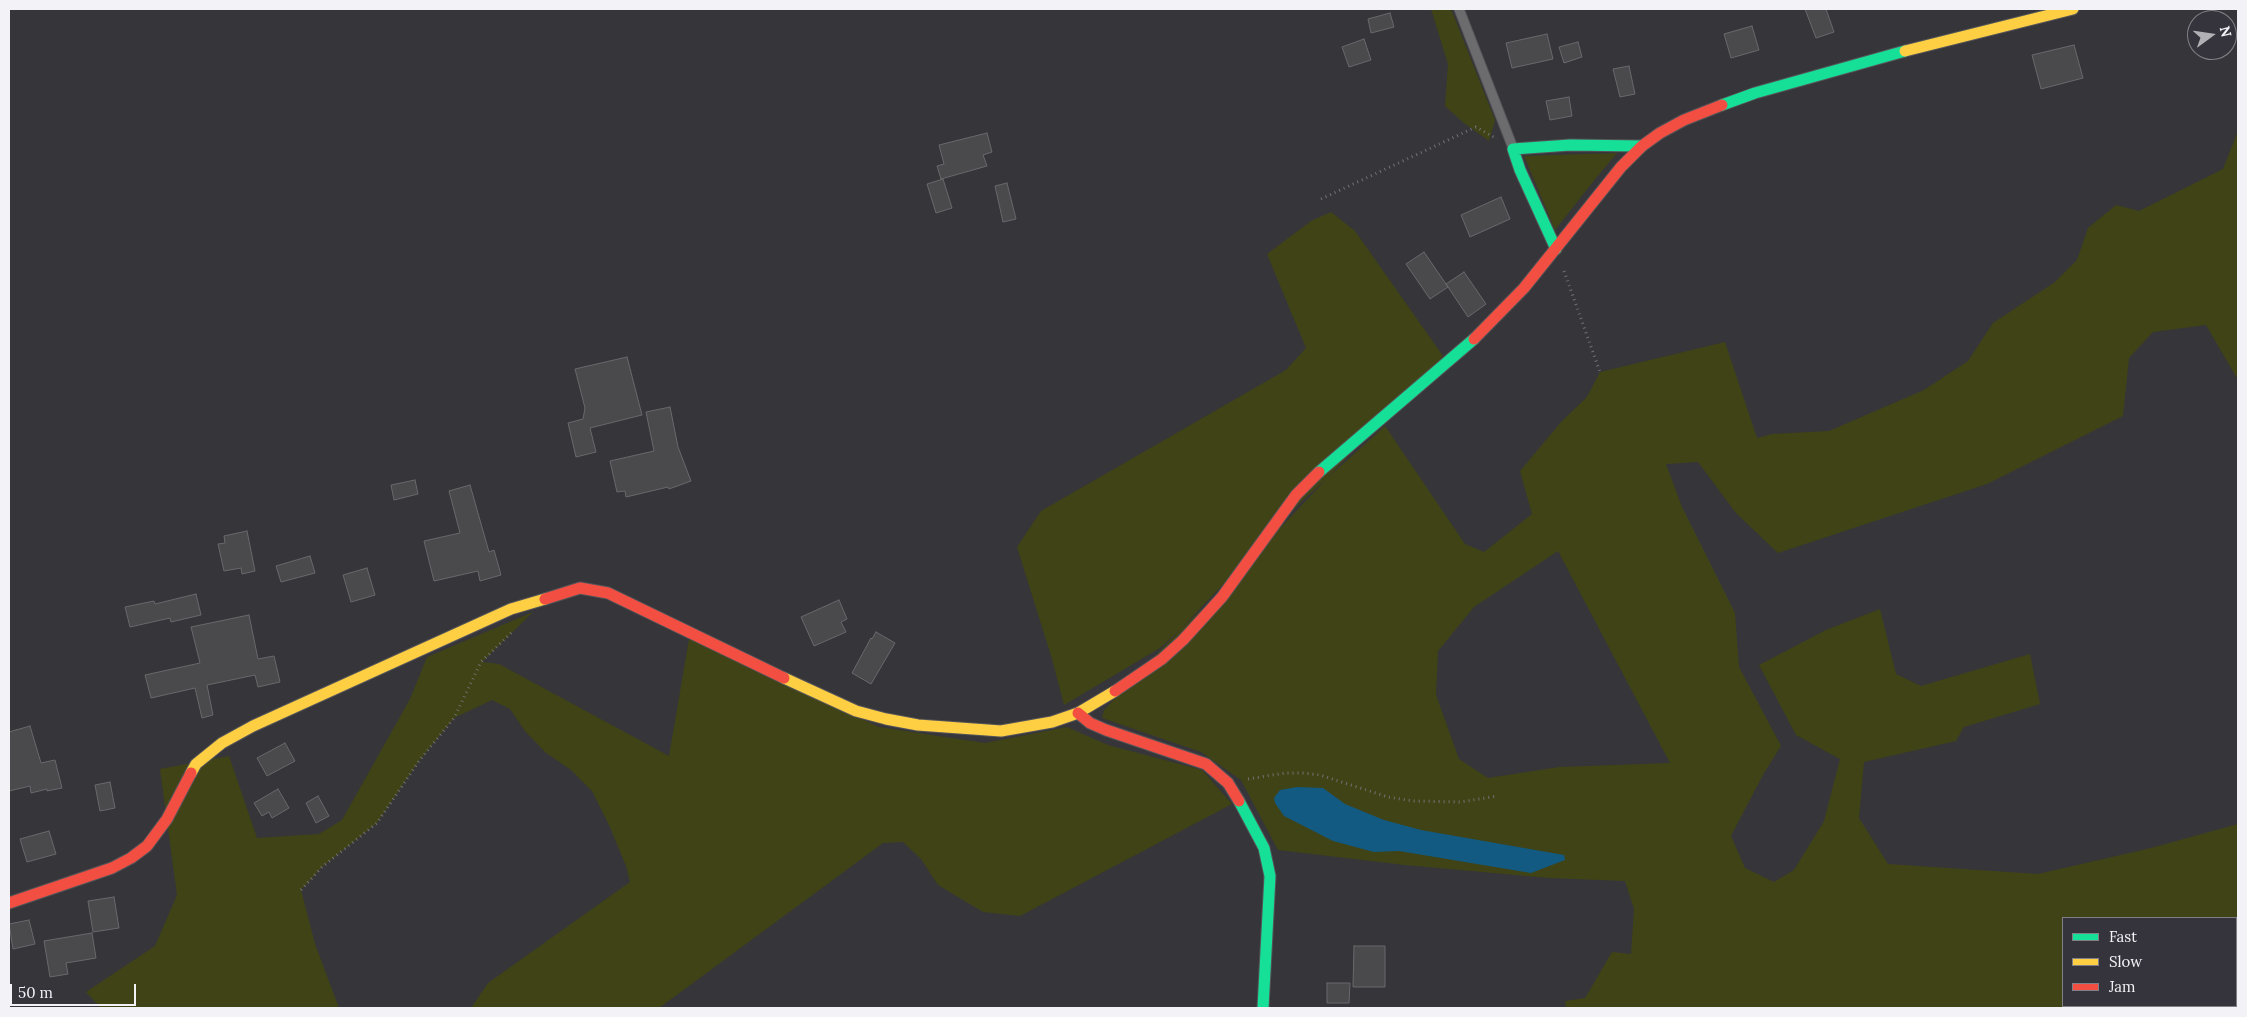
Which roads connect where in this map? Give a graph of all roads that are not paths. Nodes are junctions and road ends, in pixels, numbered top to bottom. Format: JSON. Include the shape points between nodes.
{"nodes":[{"id":1,"x":1459,"y":9,"type":"edge"},
{"id":2,"x":2073,"y":9,"type":"edge"},
{"id":3,"x":1642,"y":146,"type":"junction"},
{"id":4,"x":1513,"y":149,"type":"junction"},
{"id":5,"x":1556,"y":249,"type":"junction"},
{"id":6,"x":1078,"y":713,"type":"junction"},
{"id":7,"x":9,"y":903,"type":"edge"},
{"id":8,"x":1263,"y":1008,"type":"edge"}],
"edges":[{"from":1,"to":4,"type":"lane"},
{"from":2,"to":3,"type":"street","via":[[1939,41],[1755,93],[1684,120]]},
{"from":3,"to":4,"type":"street","via":[[1570,145]]},
{"from":3,"to":5,"type":"street","via":[[1585,210]]},
{"from":4,"to":5,"type":"street"},
{"from":5,"to":6,"type":"street","via":[[1500,314],[1468,345],[1330,461],[1296,495],[1222,597],[1183,640],[1122,687]]},
{"from":6,"to":7,"type":"street","via":[[1052,722],[1002,731],[918,725],[886,719],[820,696],[608,593],[580,588],[511,610],[222,743],[196,764],[167,819],[147,846],[112,868]]},
{"from":6,"to":8,"type":"street","via":[[1106,730],[1206,764],[1228,783],[1258,834],[1270,876]]}]}
